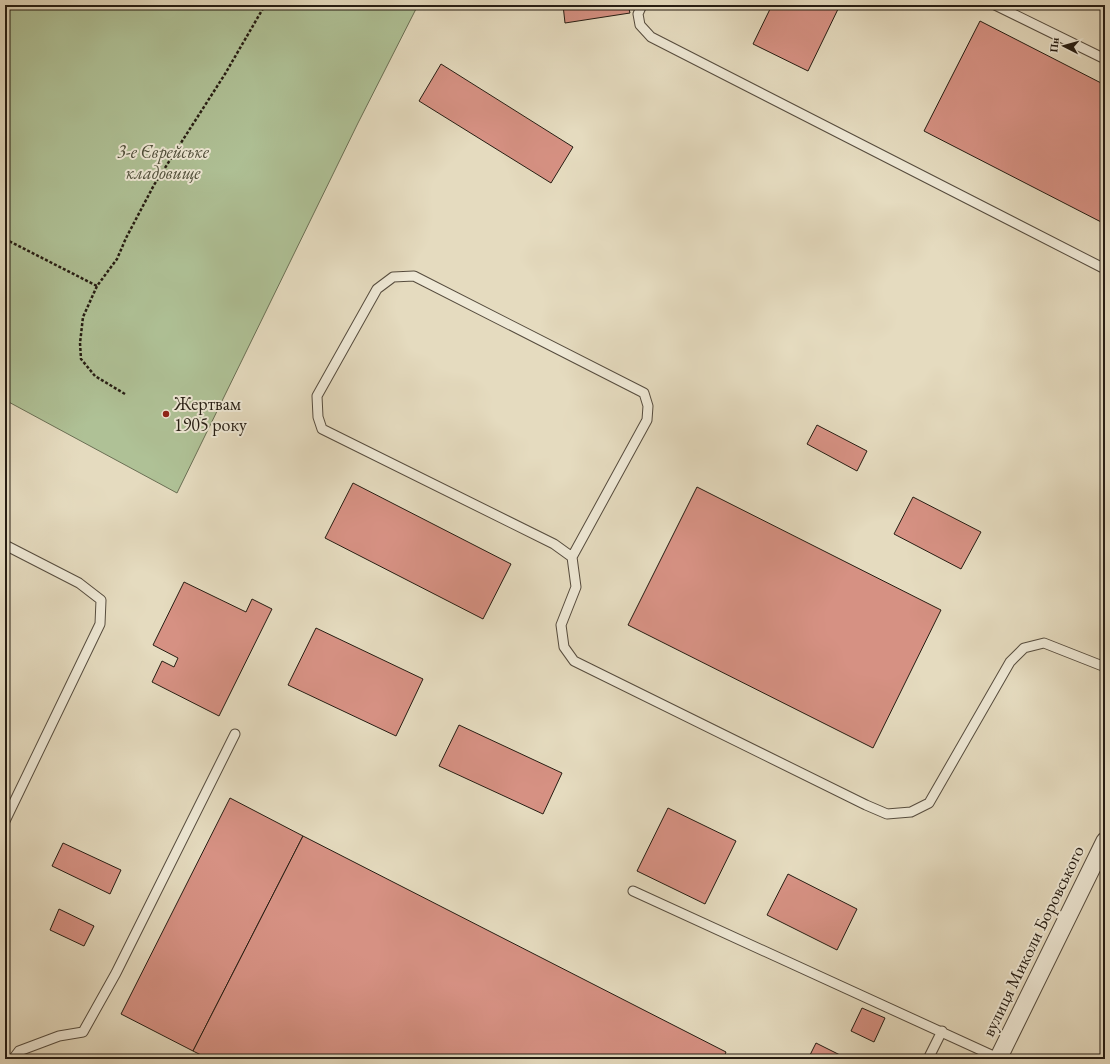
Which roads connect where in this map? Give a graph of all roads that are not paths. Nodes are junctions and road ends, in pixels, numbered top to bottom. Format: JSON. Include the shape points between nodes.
{"nodes":[{"id":1,"x":642,"y":5,"type":"edge"},
{"id":2,"x":995,"y":5,"type":"edge"},
{"id":3,"x":1105,"y":59,"type":"edge"},
{"id":4,"x":1105,"y":268,"type":"edge"},
{"id":5,"x":5,"y":545,"type":"edge"},
{"id":6,"x":572,"y":557,"type":"junction"},
{"id":7,"x":1105,"y":667,"type":"edge"},
{"id":8,"x":235,"y":734,"type":"dead end"},
{"id":9,"x":5,"y":822,"type":"edge"},
{"id":10,"x":1105,"y":841,"type":"edge"},
{"id":11,"x":634,"y":890,"type":"dead end"},
{"id":12,"x":942,"y":1031,"type":"junction"},
{"id":13,"x":998,"y":1058,"type":"edge"},
{"id":14,"x":13,"y":1059,"type":"edge"},
{"id":15,"x":928,"y":1059,"type":"edge"}],
"edges":[{"from":1,"to":4,"type":"lane","via":[[638,14],[640,25],[651,37]]},
{"from":2,"to":3,"type":"lane"},
{"from":5,"to":9,"type":"lane","via":[[79,582],[102,600],[100,624]]},
{"from":6,"to":6,"type":"lane","via":[[554,544],[322,429],[318,417],[317,396],[377,289],[393,278],[414,276],[644,393],[648,406],[647,420]]},
{"from":6,"to":7,"type":"lane","via":[[576,587],[560,625],[564,647],[574,661],[888,814],[911,812],[929,803],[1010,662],[1024,648],[1044,643]]},
{"from":8,"to":14,"type":"lane","via":[[116,973],[83,1032],[58,1036],[19,1051]]},
{"from":10,"to":13,"type":"street","name":"вулиця Миколи Боровського"},
{"from":11,"to":12,"type":"lane"},
{"from":12,"to":13,"type":"lane"},
{"from":12,"to":15,"type":"lane"}]}
